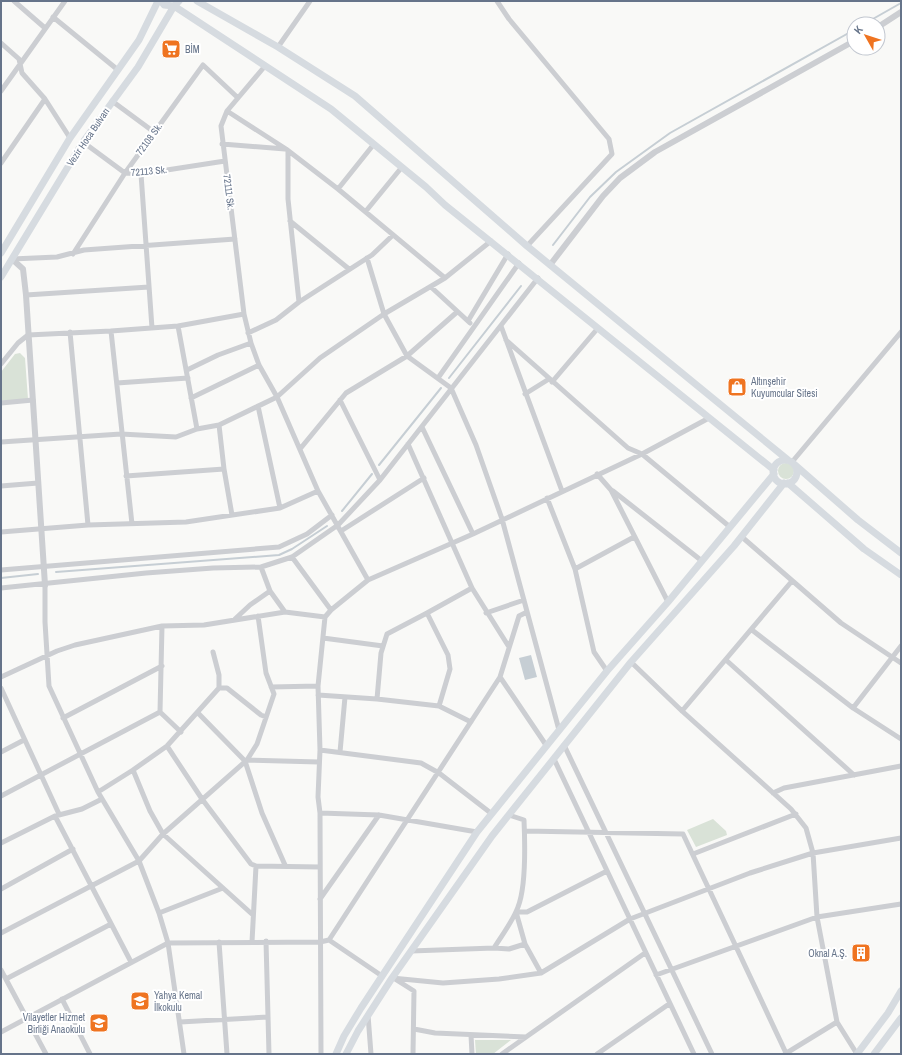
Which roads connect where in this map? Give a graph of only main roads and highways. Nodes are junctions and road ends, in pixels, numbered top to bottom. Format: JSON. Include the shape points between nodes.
{"nodes":[{"id":1,"x":160,"y":1,"type":"edge"},
{"id":2,"x":197,"y":1,"type":"edge"},
{"id":3,"x":176,"y":4,"type":"edge"},
{"id":4,"x":1,"y":252,"type":"edge"},
{"id":5,"x":1,"y":277,"type":"edge"},
{"id":6,"x":762,"y":461,"type":"junction"},
{"id":7,"x":792,"y":462,"type":"junction"},
{"id":8,"x":774,"y":472,"type":"junction"},
{"id":9,"x":766,"y":483,"type":"junction"},
{"id":10,"x":786,"y":483,"type":"junction"},
{"id":11,"x":796,"y":491,"type":"junction"},
{"id":12,"x":777,"y":493,"type":"junction"},
{"id":13,"x":901,"y":553,"type":"edge"},
{"id":14,"x":901,"y":575,"type":"edge"},
{"id":15,"x":901,"y":991,"type":"edge"},
{"id":16,"x":901,"y":1018,"type":"edge"},
{"id":17,"x":336,"y":1054,"type":"edge"},
{"id":18,"x":346,"y":1054,"type":"edge"},
{"id":19,"x":857,"y":1054,"type":"edge"},
{"id":20,"x":874,"y":1054,"type":"edge"}],
"edges":[{"from":1,"to":3,"type":"main road","via":[[167,6]]},
{"from":1,"to":4,"type":"main road","name":"Vezir Hoca Bulvarı","via":[[139,40],[70,138]]},
{"from":2,"to":7,"type":"main road","via":[[278,46],[355,96],[527,246]]},
{"from":3,"to":5,"type":"main road","name":"Vezir Hoca Bulvarı","via":[[142,60],[83,142]]},
{"from":3,"to":6,"type":"main road","via":[[331,109]]},
{"from":6,"to":8,"type":"main road"},
{"from":6,"to":9,"type":"main road","via":[[767,468]]},
{"from":7,"to":8,"type":"main road","via":[[777,463]]},
{"from":7,"to":10,"type":"main road","via":[[796,476]]},
{"from":7,"to":13,"type":"main road","via":[[858,520]]},
{"from":8,"to":9,"type":"main road"},
{"from":8,"to":10,"type":"main road","via":[[777,480]]},
{"from":9,"to":17,"type":"main road","via":[[668,602],[607,671],[477,832],[382,976],[344,1036]]},
{"from":10,"to":11,"type":"main road"},
{"from":10,"to":12,"type":"main road"},
{"from":11,"to":12,"type":"main road","via":[[783,489]]},
{"from":11,"to":14,"type":"main road","via":[[864,549]]},
{"from":12,"to":18,"type":"main road","via":[[631,662],[492,836],[392,978]]},
{"from":15,"to":19,"type":"main road"},
{"from":16,"to":20,"type":"main road"}]}
